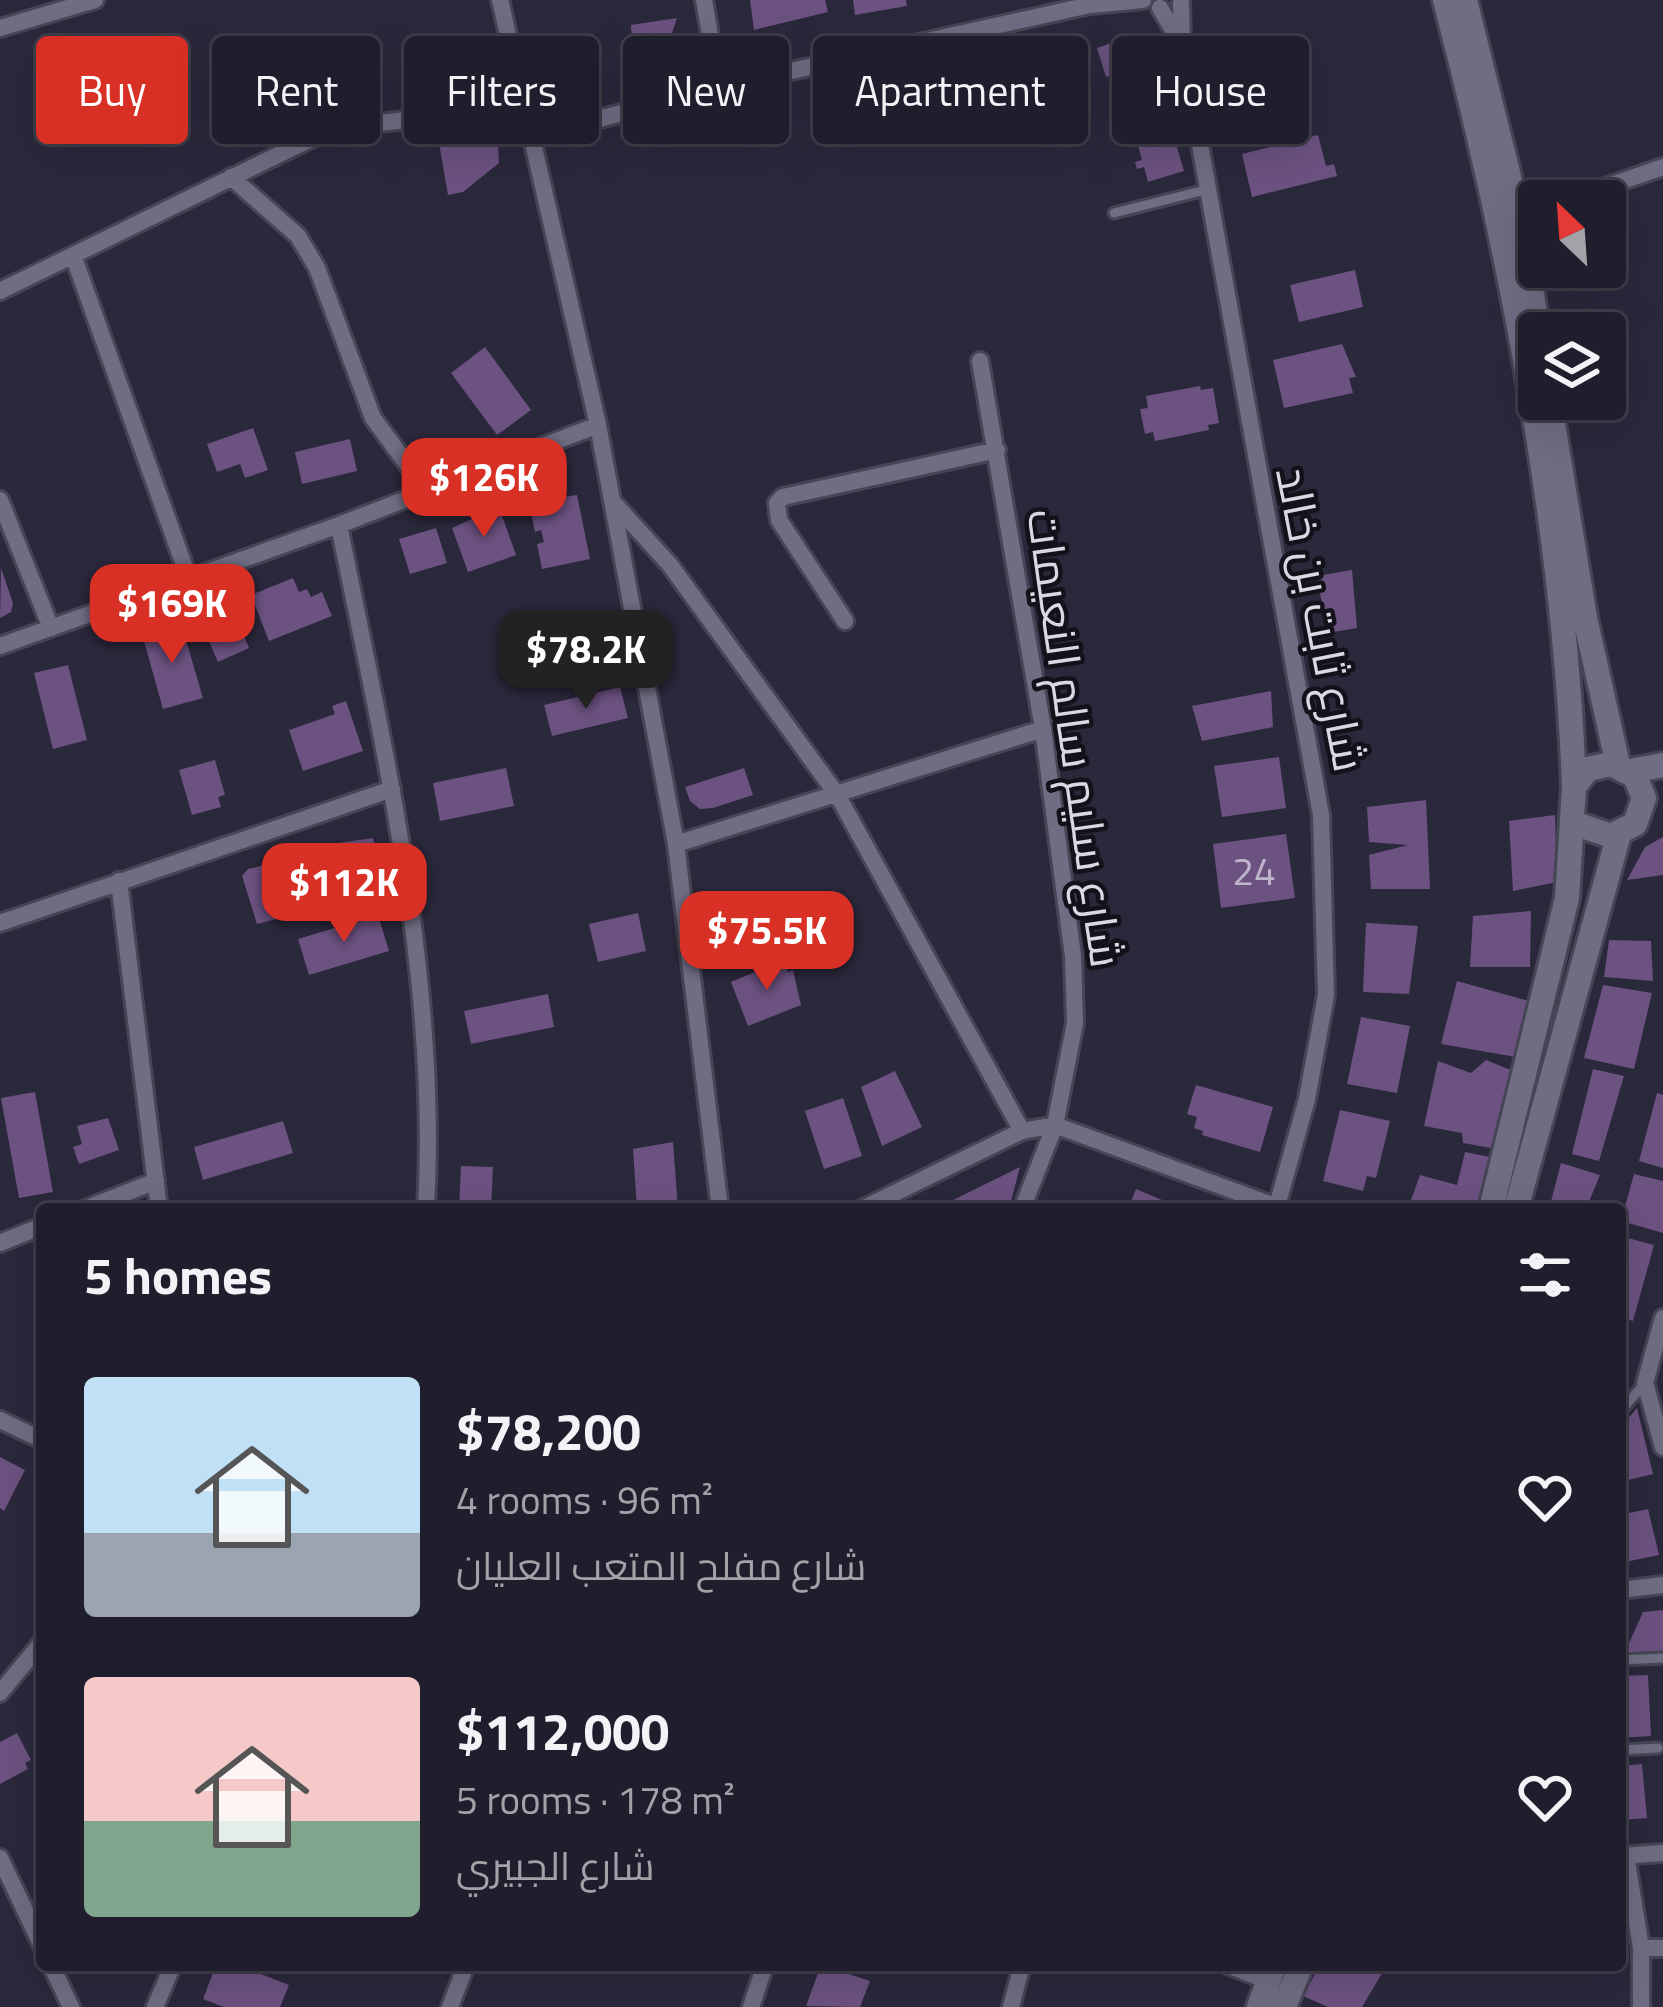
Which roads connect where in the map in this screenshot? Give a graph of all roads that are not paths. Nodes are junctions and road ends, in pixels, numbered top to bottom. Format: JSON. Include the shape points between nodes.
{"nodes":[{"id":1,"x":95,"y":0,"type":"edge"},
{"id":2,"x":500,"y":0,"type":"edge"},
{"id":3,"x":704,"y":0,"type":"edge"},
{"id":4,"x":1445,"y":0,"type":"edge"},
{"id":5,"x":1465,"y":0,"type":"edge"},
{"id":6,"x":1182,"y":2,"type":"edge"},
{"id":7,"x":1093,"y":3,"type":"edge"},
{"id":8,"x":1150,"y":3,"type":"edge"},
{"id":9,"x":0,"y":28,"type":"edge"},
{"id":10,"x":509,"y":36,"type":"edge"},
{"id":11,"x":710,"y":36,"type":"edge"},
{"id":12,"x":1174,"y":36,"type":"edge"},
{"id":13,"x":1181,"y":36,"type":"edge"},
{"id":14,"x":789,"y":71,"type":"edge"},
{"id":15,"x":404,"y":120,"type":"edge"},
{"id":16,"x":537,"y":144,"type":"edge"},
{"id":17,"x":1200,"y":144,"type":"edge"},
{"id":18,"x":1663,"y":167,"type":"edge"},
{"id":19,"x":230,"y":177,"type":"junction"},
{"id":20,"x":1626,"y":180,"type":"edge"},
{"id":21,"x":1209,"y":189,"type":"junction"},
{"id":22,"x":1518,"y":212,"type":"edge"},
{"id":23,"x":1114,"y":213,"type":"dead end"},
{"id":24,"x":1518,"y":213,"type":"edge"},
{"id":25,"x":73,"y":255,"type":"junction"},
{"id":26,"x":1527,"y":288,"type":"edge"},
{"id":27,"x":0,"y":291,"type":"edge"},
{"id":28,"x":980,"y":361,"type":"dead end"},
{"id":29,"x":1552,"y":420,"type":"edge"},
{"id":30,"x":598,"y":425,"type":"junction"},
{"id":31,"x":997,"y":450,"type":"junction"},
{"id":32,"x":426,"y":490,"type":"junction"},
{"id":33,"x":0,"y":500,"type":"edge"},
{"id":34,"x":612,"y":502,"type":"junction"},
{"id":35,"x":339,"y":525,"type":"junction"},
{"id":36,"x":189,"y":579,"type":"junction"},
{"id":37,"x":845,"y":621,"type":"dead end"},
{"id":38,"x":51,"y":628,"type":"junction"},
{"id":39,"x":0,"y":646,"type":"edge"},
{"id":40,"x":1043,"y":729,"type":"junction"},
{"id":41,"x":1663,"y":765,"type":"edge"},
{"id":42,"x":1624,"y":768,"type":"junction"},
{"id":43,"x":1574,"y":787,"type":"junction"},
{"id":44,"x":392,"y":789,"type":"junction"},
{"id":45,"x":838,"y":796,"type":"junction"},
{"id":46,"x":1652,"y":811,"type":"edge"},
{"id":47,"x":1578,"y":820,"type":"junction"},
{"id":48,"x":1619,"y":835,"type":"junction"},
{"id":49,"x":676,"y":844,"type":"junction"},
{"id":50,"x":119,"y":881,"type":"junction"},
{"id":51,"x":0,"y":922,"type":"edge"},
{"id":52,"x":1055,"y":1126,"type":"junction"},
{"id":53,"x":1022,"y":1131,"type":"junction"},
{"id":54,"x":156,"y":1181,"type":"junction"},
{"id":55,"x":101,"y":1203,"type":"edge"},
{"id":56,"x":159,"y":1203,"type":"edge"},
{"id":57,"x":426,"y":1203,"type":"edge"},
{"id":58,"x":719,"y":1203,"type":"edge"},
{"id":59,"x":895,"y":1203,"type":"edge"},
{"id":60,"x":1024,"y":1203,"type":"edge"},
{"id":61,"x":1266,"y":1203,"type":"edge"},
{"id":62,"x":1281,"y":1203,"type":"edge"},
{"id":63,"x":1492,"y":1203,"type":"edge"},
{"id":64,"x":1518,"y":1203,"type":"edge"},
{"id":65,"x":36,"y":1228,"type":"edge"},
{"id":66,"x":0,"y":1243,"type":"edge"},
{"id":67,"x":1663,"y":1318,"type":"edge"},
{"id":68,"x":1645,"y":1383,"type":"junction"},
{"id":69,"x":1626,"y":1405,"type":"edge"},
{"id":70,"x":0,"y":1420,"type":"edge"},
{"id":71,"x":36,"y":1437,"type":"edge"},
{"id":72,"x":1663,"y":1447,"type":"edge"},
{"id":73,"x":1663,"y":1585,"type":"edge"},
{"id":74,"x":1626,"y":1589,"type":"edge"},
{"id":75,"x":36,"y":1649,"type":"edge"},
{"id":76,"x":1663,"y":1658,"type":"edge"},
{"id":77,"x":1626,"y":1660,"type":"edge"},
{"id":78,"x":0,"y":1694,"type":"edge"},
{"id":79,"x":1658,"y":1748,"type":"dead end"},
{"id":80,"x":1626,"y":1750,"type":"edge"},
{"id":81,"x":1663,"y":1853,"type":"edge"},
{"id":82,"x":1626,"y":1855,"type":"edge"},
{"id":83,"x":0,"y":1858,"type":"edge"},
{"id":84,"x":1626,"y":1870,"type":"edge"},
{"id":85,"x":36,"y":1933,"type":"edge"},
{"id":86,"x":1641,"y":1948,"type":"junction"},
{"id":87,"x":1663,"y":1948,"type":"edge"},
{"id":88,"x":54,"y":1971,"type":"edge"},
{"id":89,"x":170,"y":1971,"type":"edge"},
{"id":90,"x":464,"y":1971,"type":"edge"},
{"id":91,"x":763,"y":1971,"type":"edge"},
{"id":92,"x":1020,"y":1971,"type":"edge"},
{"id":93,"x":1299,"y":1971,"type":"edge"},
{"id":94,"x":1271,"y":1973,"type":"edge"},
{"id":95,"x":71,"y":2007,"type":"edge"},
{"id":96,"x":155,"y":2007,"type":"edge"},
{"id":97,"x":450,"y":2007,"type":"edge"},
{"id":98,"x":751,"y":2007,"type":"edge"},
{"id":99,"x":1011,"y":2007,"type":"edge"},
{"id":100,"x":1259,"y":2007,"type":"edge"},
{"id":101,"x":1284,"y":2007,"type":"edge"},
{"id":102,"x":1641,"y":2007,"type":"edge"}],
"edges":[{"from":1,"to":9,"type":"street"},
{"from":2,"to":10,"type":"street"},
{"from":3,"to":11,"type":"street"},
{"from":4,"to":24,"type":"main road"},
{"from":5,"to":22,"type":"main road"},
{"from":6,"to":8,"type":"street"},
{"from":6,"to":13,"type":"street","name":"شارع ثابت بن خالد"},
{"from":7,"to":8,"type":"street"},
{"from":7,"to":14,"type":"street"},
{"from":8,"to":12,"type":"street","name":"شارع ثابت بن خالد"},
{"from":15,"to":19,"type":"street","via":[[333,128]]},
{"from":16,"to":30,"type":"street"},
{"from":17,"to":21,"type":"street","name":"شارع ثابت بن خالد"},
{"from":18,"to":20,"type":"street"},
{"from":19,"to":25,"type":"street"},
{"from":19,"to":32,"type":"street","via":[[298,236],[373,418]]},
{"from":21,"to":23,"type":"lane"},
{"from":21,"to":62,"type":"street","name":"شارع ثابت بن خالد","via":[[1321,814],[1327,995]]},
{"from":25,"to":27,"type":"street"},
{"from":25,"to":36,"type":"street"},
{"from":26,"to":43,"type":"main road"},
{"from":28,"to":31,"type":"street","name":"شارع سليم سالم النعيمات"},
{"from":29,"to":42,"type":"main road","via":[[1585,618]]},
{"from":30,"to":32,"type":"street"},
{"from":30,"to":34,"type":"street"},
{"from":31,"to":37,"type":"street","via":[[777,503],[779,520]]},
{"from":31,"to":40,"type":"street","name":"شارع سليم سالم النعيمات"},
{"from":32,"to":35,"type":"street"},
{"from":33,"to":38,"type":"street"},
{"from":34,"to":45,"type":"street","via":[[670,565]]},
{"from":34,"to":49,"type":"street"},
{"from":35,"to":36,"type":"street"},
{"from":35,"to":44,"type":"street"},
{"from":36,"to":38,"type":"street"},
{"from":38,"to":39,"type":"street"},
{"from":40,"to":45,"type":"street"},
{"from":40,"to":52,"type":"street","name":"شارع سليم سالم النعيمات","via":[[1075,1023]]},
{"from":41,"to":42,"type":"main road"},
{"from":42,"to":43,"type":"main road","via":[[1588,769]]},
{"from":42,"to":46,"type":"main road"},
{"from":43,"to":47,"type":"main road"},
{"from":44,"to":50,"type":"street"},
{"from":44,"to":57,"type":"street","via":[[431,1101]]},
{"from":45,"to":49,"type":"street"},
{"from":45,"to":53,"type":"street"},
{"from":46,"to":48,"type":"main road"},
{"from":47,"to":48,"type":"main road","via":[[1596,835]]},
{"from":47,"to":63,"type":"main road","via":[[1568,898]]},
{"from":48,"to":64,"type":"main road"},
{"from":49,"to":58,"type":"street"},
{"from":50,"to":51,"type":"street"},
{"from":50,"to":54,"type":"street"},
{"from":52,"to":53,"type":"street"},
{"from":52,"to":60,"type":"street","name":"شارع سليم سالم النعيمات"},
{"from":52,"to":61,"type":"street"},
{"from":53,"to":59,"type":"street"},
{"from":54,"to":55,"type":"street"},
{"from":54,"to":56,"type":"street"},
{"from":65,"to":66,"type":"street"},
{"from":67,"to":68,"type":"street"},
{"from":68,"to":69,"type":"lane"},
{"from":68,"to":72,"type":"street"},
{"from":70,"to":71,"type":"street"},
{"from":73,"to":74,"type":"street"},
{"from":75,"to":78,"type":"street"},
{"from":76,"to":77,"type":"lane"},
{"from":79,"to":80,"type":"lane"},
{"from":81,"to":82,"type":"street"},
{"from":83,"to":85,"type":"street"},
{"from":84,"to":86,"type":"street"},
{"from":86,"to":87,"type":"street"},
{"from":86,"to":102,"type":"street"},
{"from":88,"to":95,"type":"street"},
{"from":89,"to":96,"type":"street"},
{"from":90,"to":97,"type":"street"},
{"from":91,"to":98,"type":"street"},
{"from":92,"to":99,"type":"street"},
{"from":93,"to":101,"type":"main road"},
{"from":94,"to":100,"type":"main road"}]}
